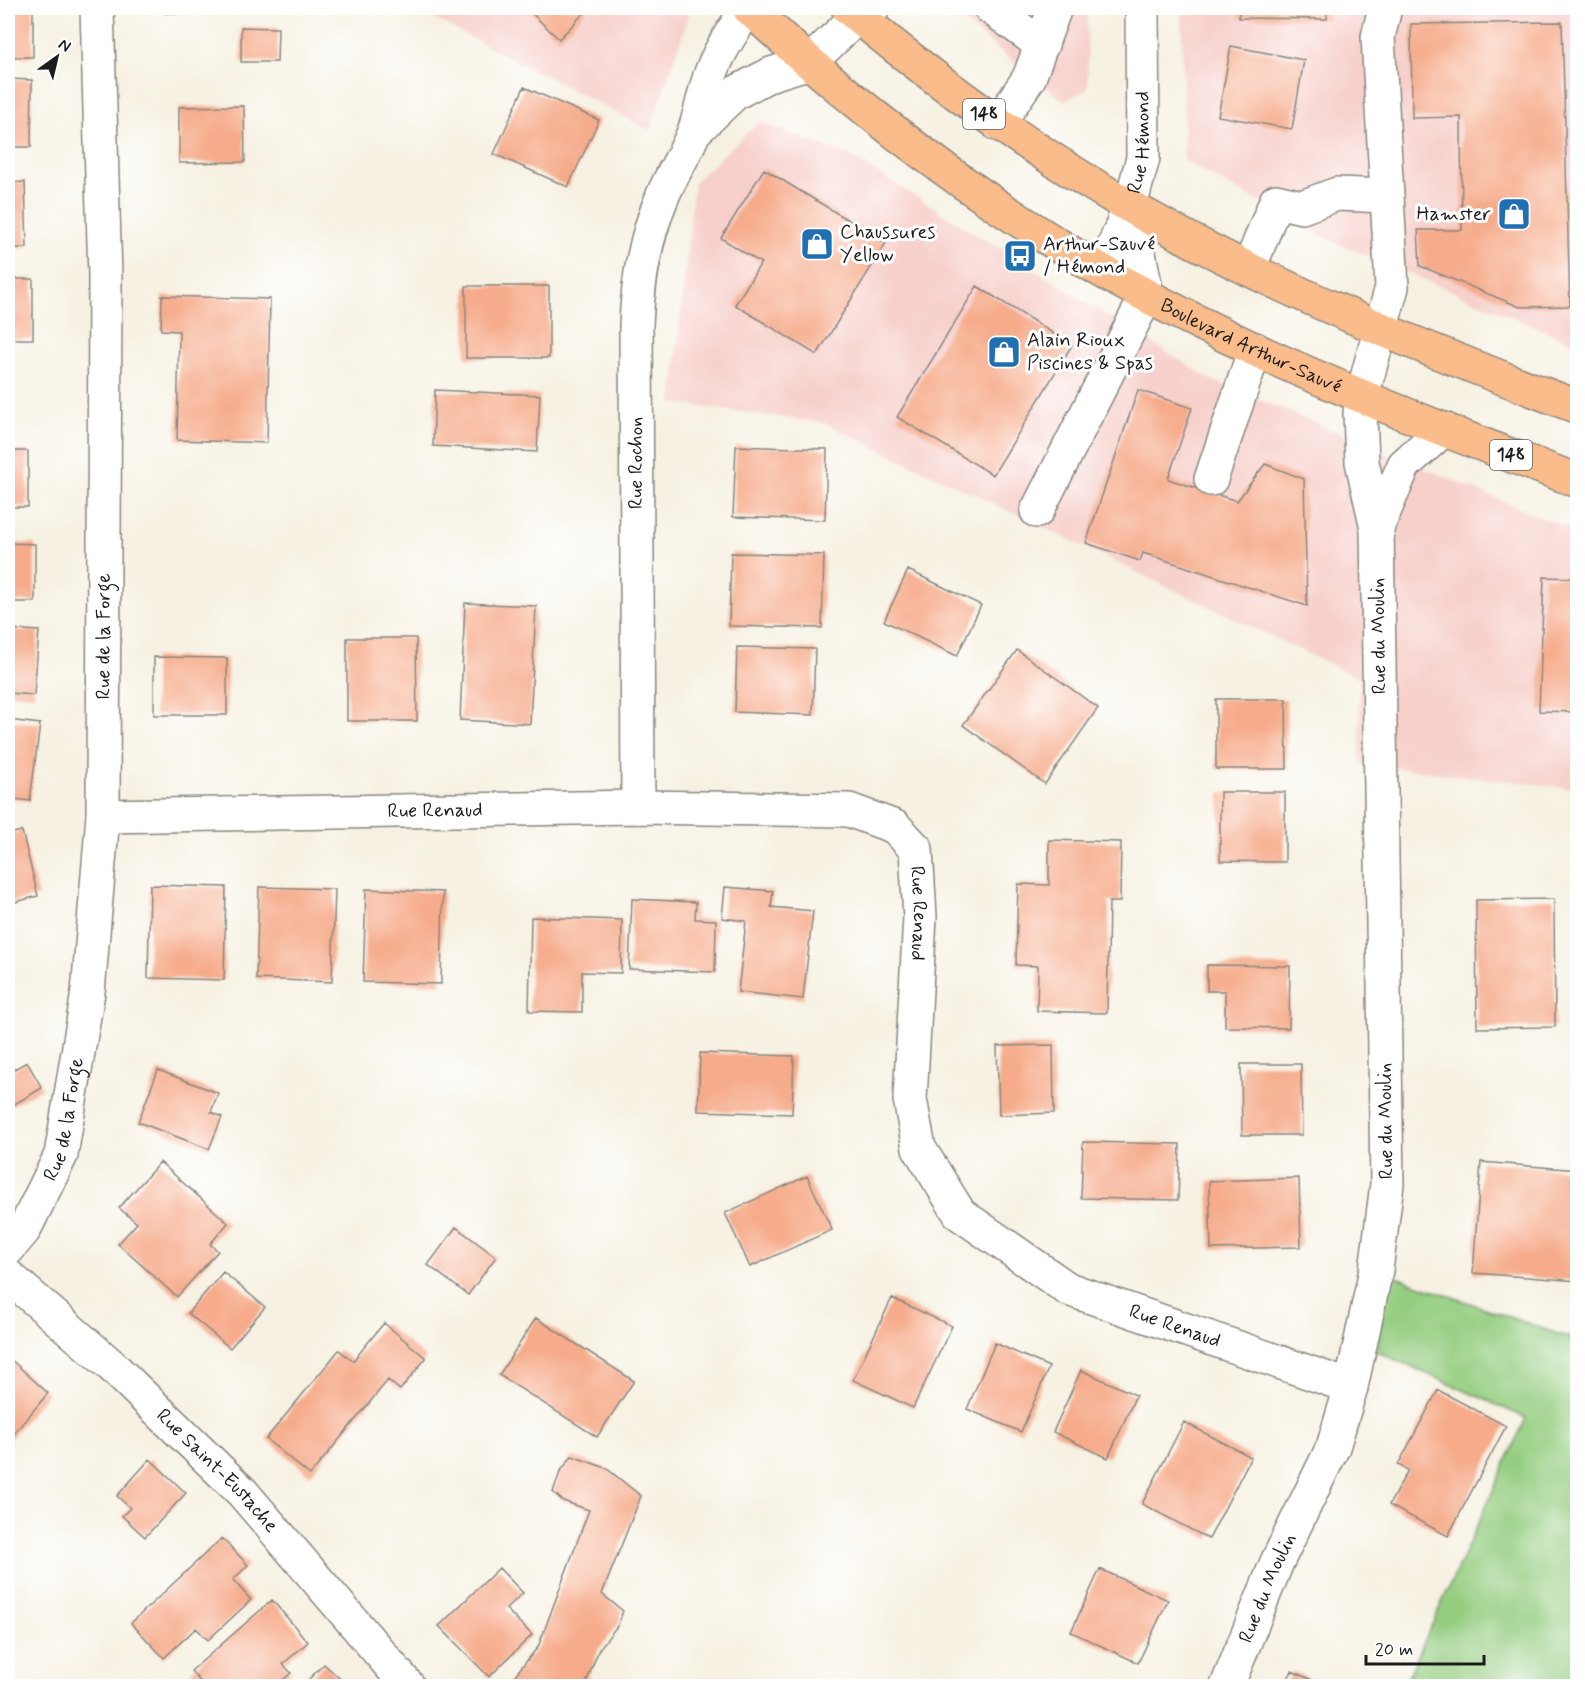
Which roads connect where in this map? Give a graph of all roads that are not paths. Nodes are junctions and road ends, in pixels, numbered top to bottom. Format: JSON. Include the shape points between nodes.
{"nodes":[{"id":1,"x":97,"y":8,"type":"edge"},
{"id":2,"x":749,"y":8,"type":"edge"},
{"id":3,"x":991,"y":8,"type":"edge"},
{"id":4,"x":1054,"y":8,"type":"edge"},
{"id":5,"x":1142,"y":8,"type":"edge"},
{"id":6,"x":1385,"y":8,"type":"edge"},
{"id":7,"x":860,"y":10,"type":"edge"},
{"id":8,"x":1042,"y":45,"type":"junction"},
{"id":9,"x":810,"y":62,"type":"junction"},
{"id":10,"x":998,"y":124,"type":"junction"},
{"id":11,"x":695,"y":131,"type":"junction"},
{"id":12,"x":1387,"y":196,"type":"junction"},
{"id":13,"x":1130,"y":206,"type":"junction"},
{"id":14,"x":1249,"y":269,"type":"junction"},
{"id":15,"x":1104,"y":271,"type":"junction"},
{"id":16,"x":1148,"y":295,"type":"junction"},
{"id":17,"x":1381,"y":330,"type":"junction"},
{"id":18,"x":1256,"y":349,"type":"junction"},
{"id":19,"x":1362,"y":396,"type":"junction"},
{"id":20,"x":1578,"y":407,"type":"edge"},
{"id":21,"x":1444,"y":429,"type":"junction"},
{"id":22,"x":1212,"y":479,"type":"dead end"},
{"id":23,"x":1578,"y":481,"type":"edge"},
{"id":24,"x":1037,"y":511,"type":"dead end"},
{"id":25,"x":1377,"y":528,"type":"junction"},
{"id":26,"x":638,"y":807,"type":"junction"},
{"id":27,"x":103,"y":816,"type":"junction"},
{"id":28,"x":8,"y":1249,"type":"edge"},
{"id":29,"x":8,"y":1276,"type":"edge"},
{"id":30,"x":1351,"y":1387,"type":"junction"},
{"id":31,"x":408,"y":1686,"type":"edge"},
{"id":32,"x":1227,"y":1686,"type":"edge"}],
"edges":[{"from":1,"to":27,"type":"street","name":"Rue de la Forge","via":[[105,277]]},
{"from":2,"to":9,"type":"main road","name":"Boulevard Arthur-Sauvé","number":"148"},
{"from":2,"to":11,"type":"street","name":"Rue Rochon","via":[[729,36],[711,74]]},
{"from":3,"to":8,"type":"street"},
{"from":4,"to":8,"type":"street"},
{"from":5,"to":13,"type":"street","name":"Rue Hémond","via":[[1144,143]]},
{"from":6,"to":12,"type":"street","name":"Rue du Moulin","via":[[1378,37]]},
{"from":7,"to":9,"type":"street"},
{"from":7,"to":10,"type":"main road","number":"148","via":[[937,79]]},
{"from":8,"to":10,"type":"street","via":[[1025,85]]},
{"from":9,"to":11,"type":"street","name":"Rue Rochon","via":[[771,74],[735,93]]},
{"from":9,"to":15,"type":"main road","name":"Boulevard Arthur-Sauvé","number":"148","via":[[944,168],[1047,238]]},
{"from":10,"to":13,"type":"main road","number":"148"},
{"from":11,"to":26,"type":"street","name":"Rue Rochon","via":[[653,223],[638,284]]},
{"from":12,"to":14,"type":"street","via":[[1337,194],[1302,207],[1276,201]]},
{"from":12,"to":17,"type":"street","name":"Rue du Moulin","via":[[1393,275]]},
{"from":13,"to":14,"type":"main road","number":"148"},
{"from":13,"to":15,"type":"street","name":"Rue Hémond"},
{"from":13,"to":16,"type":"street"},
{"from":14,"to":17,"type":"main road","number":"148"},
{"from":15,"to":16,"type":"main road","name":"Boulevard Arthur-Sauvé","number":"148"},
{"from":16,"to":18,"type":"main road","name":"Boulevard Arthur-Sauvé","number":"148"},
{"from":16,"to":24,"type":"street"},
{"from":17,"to":19,"type":"street","name":"Rue du Moulin"},
{"from":17,"to":20,"type":"main road","number":"148"},
{"from":18,"to":19,"type":"main road","name":"Boulevard Arthur-Sauvé","number":"148"},
{"from":18,"to":22,"type":"street"},
{"from":19,"to":21,"type":"main road","name":"Boulevard Arthur-Sauvé","number":"148"},
{"from":19,"to":25,"type":"street","name":"Rue du Moulin","via":[[1362,462]]},
{"from":21,"to":23,"type":"main road","name":"Boulevard Arthur-Sauvé","number":"148"},
{"from":21,"to":25,"type":"street","name":"Rue du Moulin","via":[[1404,465]]},
{"from":25,"to":30,"type":"street","name":"Rue du Moulin","via":[[1387,1184],[1376,1270]]},
{"from":26,"to":27,"type":"street","name":"Rue Renaud"},
{"from":26,"to":30,"type":"street","name":"Rue Renaud","via":[[849,810],[895,827],[916,849],[920,917],[910,1099],[919,1148],[960,1214],[1068,1289]]},
{"from":27,"to":28,"type":"street","name":"Rue de la Forge","via":[[88,992],[61,1155],[24,1230]]},
{"from":29,"to":31,"type":"street","name":"Rue Saint-Eustache","via":[[111,1365],[242,1492]]},
{"from":30,"to":32,"type":"street","name":"Rue du Moulin","via":[[1333,1447],[1277,1562]]}]}
